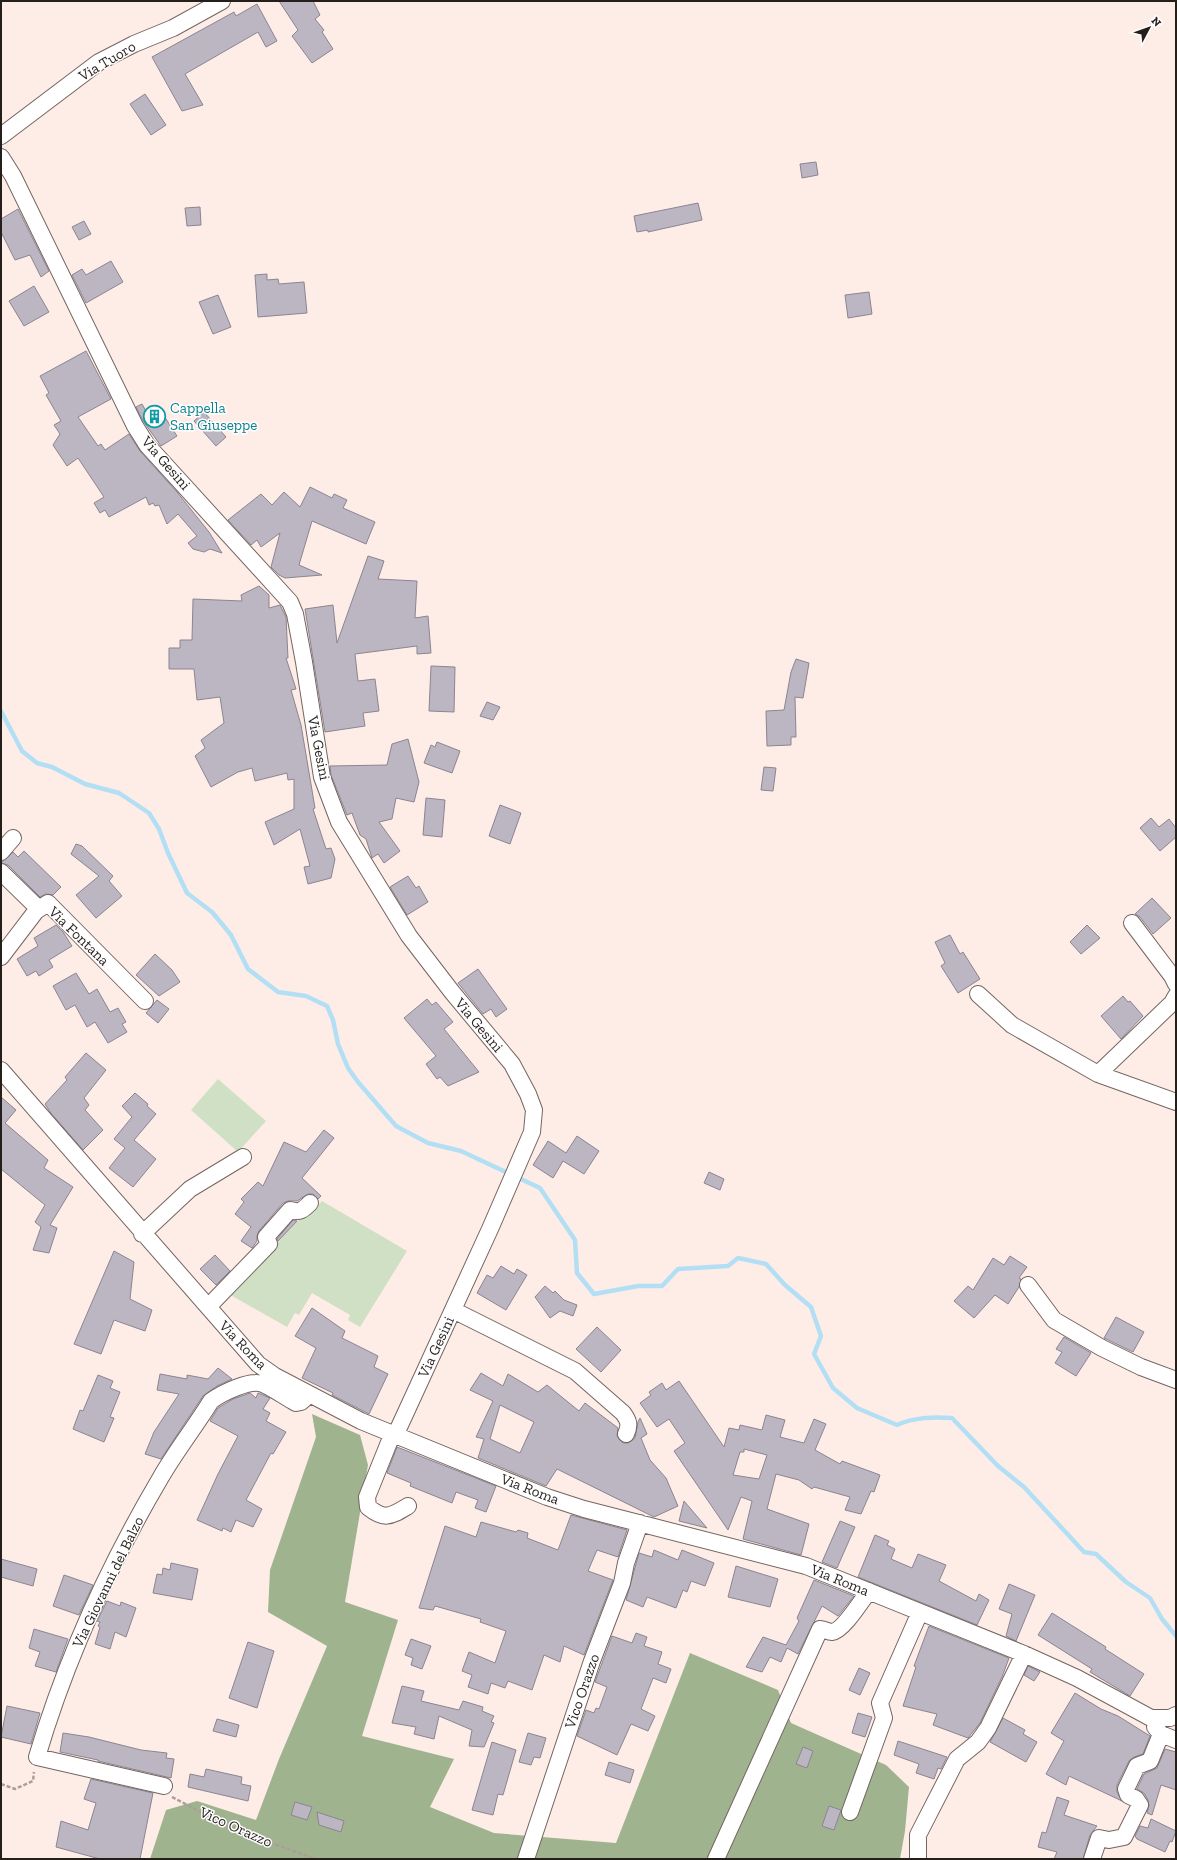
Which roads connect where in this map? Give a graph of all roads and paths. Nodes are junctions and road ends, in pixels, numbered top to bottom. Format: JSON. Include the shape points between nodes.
{"nodes":[{"id":1,"x":222,"y":1,"type":"edge"},
{"id":2,"x":1,"y":136,"type":"edge"},
{"id":3,"x":1,"y":157,"type":"edge"},
{"id":4,"x":13,"y":838,"type":"dead end"},
{"id":5,"x":1,"y":852,"type":"edge"},
{"id":6,"x":1,"y":872,"type":"edge"},
{"id":7,"x":39,"y":909,"type":"junction"},
{"id":8,"x":1132,"y":923,"type":"dead end"},
{"id":9,"x":1,"y":957,"type":"edge"},
{"id":10,"x":1176,"y":984,"type":"edge"},
{"id":11,"x":978,"y":994,"type":"dead end"},
{"id":12,"x":1176,"y":996,"type":"edge"},
{"id":13,"x":145,"y":1001,"type":"dead end"},
{"id":14,"x":1,"y":1070,"type":"edge"},
{"id":15,"x":1098,"y":1074,"type":"junction"},
{"id":16,"x":1176,"y":1102,"type":"edge"},
{"id":17,"x":243,"y":1157,"type":"dead end"},
{"id":18,"x":310,"y":1203,"type":"dead end"},
{"id":19,"x":142,"y":1234,"type":"junction"},
{"id":20,"x":1028,"y":1285,"type":"dead end"},
{"id":21,"x":208,"y":1307,"type":"junction"},
{"id":22,"x":453,"y":1310,"type":"junction"},
{"id":23,"x":1176,"y":1380,"type":"edge"},
{"id":24,"x":309,"y":1395,"type":"junction"},
{"id":25,"x":626,"y":1434,"type":"dead end"},
{"id":26,"x":394,"y":1435,"type":"junction"},
{"id":27,"x":408,"y":1506,"type":"dead end"},
{"id":28,"x":640,"y":1523,"type":"junction"},
{"id":29,"x":869,"y":1591,"type":"junction"},
{"id":30,"x":920,"y":1612,"type":"junction"},
{"id":31,"x":1024,"y":1654,"type":"junction"},
{"id":32,"x":1176,"y":1716,"type":"edge"},
{"id":33,"x":1151,"y":1718,"type":"junction"},
{"id":34,"x":1169,"y":1737,"type":"edge"},
{"id":35,"x":37,"y":1757,"type":"junction"},
{"id":36,"x":1,"y":1784,"type":"edge"},
{"id":37,"x":164,"y":1786,"type":"joint"},
{"id":38,"x":850,"y":1812,"type":"dead end"},
{"id":39,"x":315,"y":1859,"type":"edge"},
{"id":40,"x":526,"y":1859,"type":"edge"},
{"id":41,"x":716,"y":1859,"type":"edge"},
{"id":42,"x":918,"y":1859,"type":"edge"},
{"id":43,"x":1092,"y":1859,"type":"edge"}],
"edges":[{"from":1,"to":2,"type":"street","name":"Via Tuoro","via":[[173,28],[99,62]]},
{"from":3,"to":22,"type":"street","name":"Via Gesini","via":[[13,176],[135,426],[147,445],[290,602],[295,614],[304,662],[322,777],[339,822],[409,936],[512,1064],[528,1094],[534,1110],[532,1132]]},
{"from":4,"to":5,"type":"street"},
{"from":6,"to":7,"type":"street"},
{"from":7,"to":9,"type":"street","name":"Via Fontana"},
{"from":7,"to":13,"type":"street","name":"Via Fontana","via":[[48,903]]},
{"from":8,"to":10,"type":"street"},
{"from":11,"to":15,"type":"street","via":[[1012,1025]]},
{"from":12,"to":15,"type":"street","via":[[1162,1013]]},
{"from":14,"to":19,"type":"street","name":"Via Roma"},
{"from":15,"to":16,"type":"street"},
{"from":17,"to":19,"type":"street","via":[[190,1189]]},
{"from":18,"to":21,"type":"street","via":[[301,1211],[290,1210],[266,1237],[269,1244]]},
{"from":19,"to":21,"type":"street","name":"Via Roma"},
{"from":20,"to":23,"type":"street","via":[[1054,1320],[1141,1368]]},
{"from":21,"to":24,"type":"street","name":"Via Roma","via":[[258,1364]]},
{"from":22,"to":25,"type":"street","via":[[575,1371],[623,1413],[628,1420],[629,1428]]},
{"from":22,"to":26,"type":"street","name":"Via Gesini"},
{"from":24,"to":26,"type":"street","name":"Via Roma"},
{"from":24,"to":35,"type":"street","name":"Via Giovanni del Balzo","via":[[296,1403],[262,1384],[253,1383],[221,1393],[211,1401],[161,1477],[112,1566],[76,1644]]},
{"from":26,"to":27,"type":"street","name":"Via Gesini","via":[[367,1497],[368,1507],[382,1516],[390,1516]]},
{"from":26,"to":28,"type":"street","name":"Via Roma","via":[[548,1497]]},
{"from":28,"to":29,"type":"street","name":"Via Roma","via":[[806,1566]]},
{"from":28,"to":40,"type":"street","name":"Vico Orazzo","via":[[622,1583],[592,1661]]},
{"from":29,"to":30,"type":"street","name":"Via Roma"},
{"from":29,"to":41,"type":"street","via":[[837,1630],[820,1630]]},
{"from":30,"to":31,"type":"street","name":"Via Roma"},
{"from":30,"to":38,"type":"street","via":[[880,1703],[884,1718]]},
{"from":31,"to":33,"type":"street","name":"Via Roma","via":[[1077,1678]]},
{"from":31,"to":42,"type":"street","via":[[988,1728],[978,1742],[957,1759],[918,1835]]},
{"from":32,"to":33,"type":"street","name":"Via Roma"},
{"from":33,"to":34,"type":"street","via":[[1154,1727]]},
{"from":34,"to":43,"type":"street","via":[[1150,1761],[1137,1766],[1126,1789],[1128,1795],[1136,1799],[1140,1805],[1124,1837],[1109,1840],[1099,1838]]},
{"from":35,"to":36,"type":"path","via":[[33,1781],[14,1789]]},
{"from":35,"to":37,"type":"street"},
{"from":37,"to":39,"type":"path","name":"Vico Orazzo","via":[[173,1798],[234,1829]]}]}
